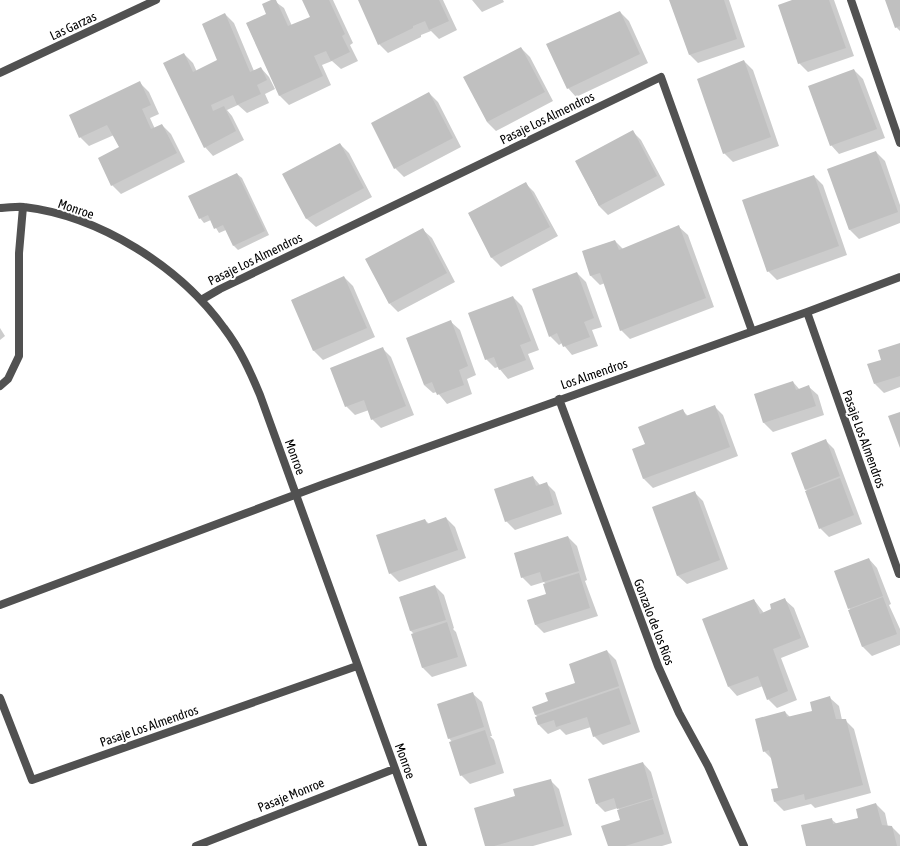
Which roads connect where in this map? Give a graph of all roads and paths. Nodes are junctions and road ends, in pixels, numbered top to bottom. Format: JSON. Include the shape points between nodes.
{"nodes":[{"id":1,"x":156,"y":0,"type":"edge"},
{"id":2,"x":852,"y":0,"type":"edge"},
{"id":3,"x":0,"y":73,"type":"edge"},
{"id":4,"x":900,"y":143,"type":"edge"},
{"id":5,"x":23,"y":207,"type":"junction"},
{"id":6,"x":0,"y":208,"type":"edge"},
{"id":7,"x":900,"y":277,"type":"edge"},
{"id":8,"x":200,"y":300,"type":"junction"},
{"id":9,"x":807,"y":312,"type":"junction"},
{"id":10,"x":752,"y":331,"type":"junction"},
{"id":11,"x":0,"y":386,"type":"edge"},
{"id":12,"x":559,"y":399,"type":"junction"},
{"id":13,"x":295,"y":495,"type":"junction"},
{"id":14,"x":899,"y":574,"type":"edge"},
{"id":15,"x":0,"y":605,"type":"edge"},
{"id":16,"x":357,"y":666,"type":"junction"},
{"id":17,"x":0,"y":698,"type":"edge"},
{"id":18,"x":394,"y":769,"type":"junction"},
{"id":19,"x":196,"y":846,"type":"edge"},
{"id":20,"x":423,"y":846,"type":"edge"},
{"id":21,"x":744,"y":846,"type":"edge"}],
"edges":[{"from":1,"to":3,"type":"street","name":"Las Garzas"},
{"from":2,"to":4,"type":"street"},
{"from":5,"to":6,"type":"street","name":"Monroe"},
{"from":5,"to":8,"type":"street","name":"Monroe","via":[[79,221],[108,234],[154,260]]},
{"from":5,"to":11,"type":"street","via":[[19,253],[19,356],[8,379]]},
{"from":7,"to":9,"type":"street","name":"Los Almendros"},
{"from":8,"to":10,"type":"street","name":"Pasaje Los Almendros","via":[[661,77]]},
{"from":8,"to":13,"type":"street","name":"Monroe","via":[[224,327],[247,363]]},
{"from":9,"to":10,"type":"street","name":"Los Almendros"},
{"from":9,"to":14,"type":"street","name":"Pasaje Los Almendros"},
{"from":10,"to":12,"type":"street","name":"Los Almendros"},
{"from":12,"to":13,"type":"street","name":"Los Almendros"},
{"from":12,"to":21,"type":"street","name":"Gonzalo de los Ríos","via":[[658,666]]},
{"from":13,"to":15,"type":"street"},
{"from":13,"to":16,"type":"street","name":"Monroe"},
{"from":16,"to":17,"type":"street","name":"Pasaje Los Almendros","via":[[32,780]]},
{"from":16,"to":18,"type":"street","name":"Monroe"},
{"from":18,"to":19,"type":"street","name":"Pasaje Monroe"},
{"from":18,"to":20,"type":"street","name":"Monroe"}]}
